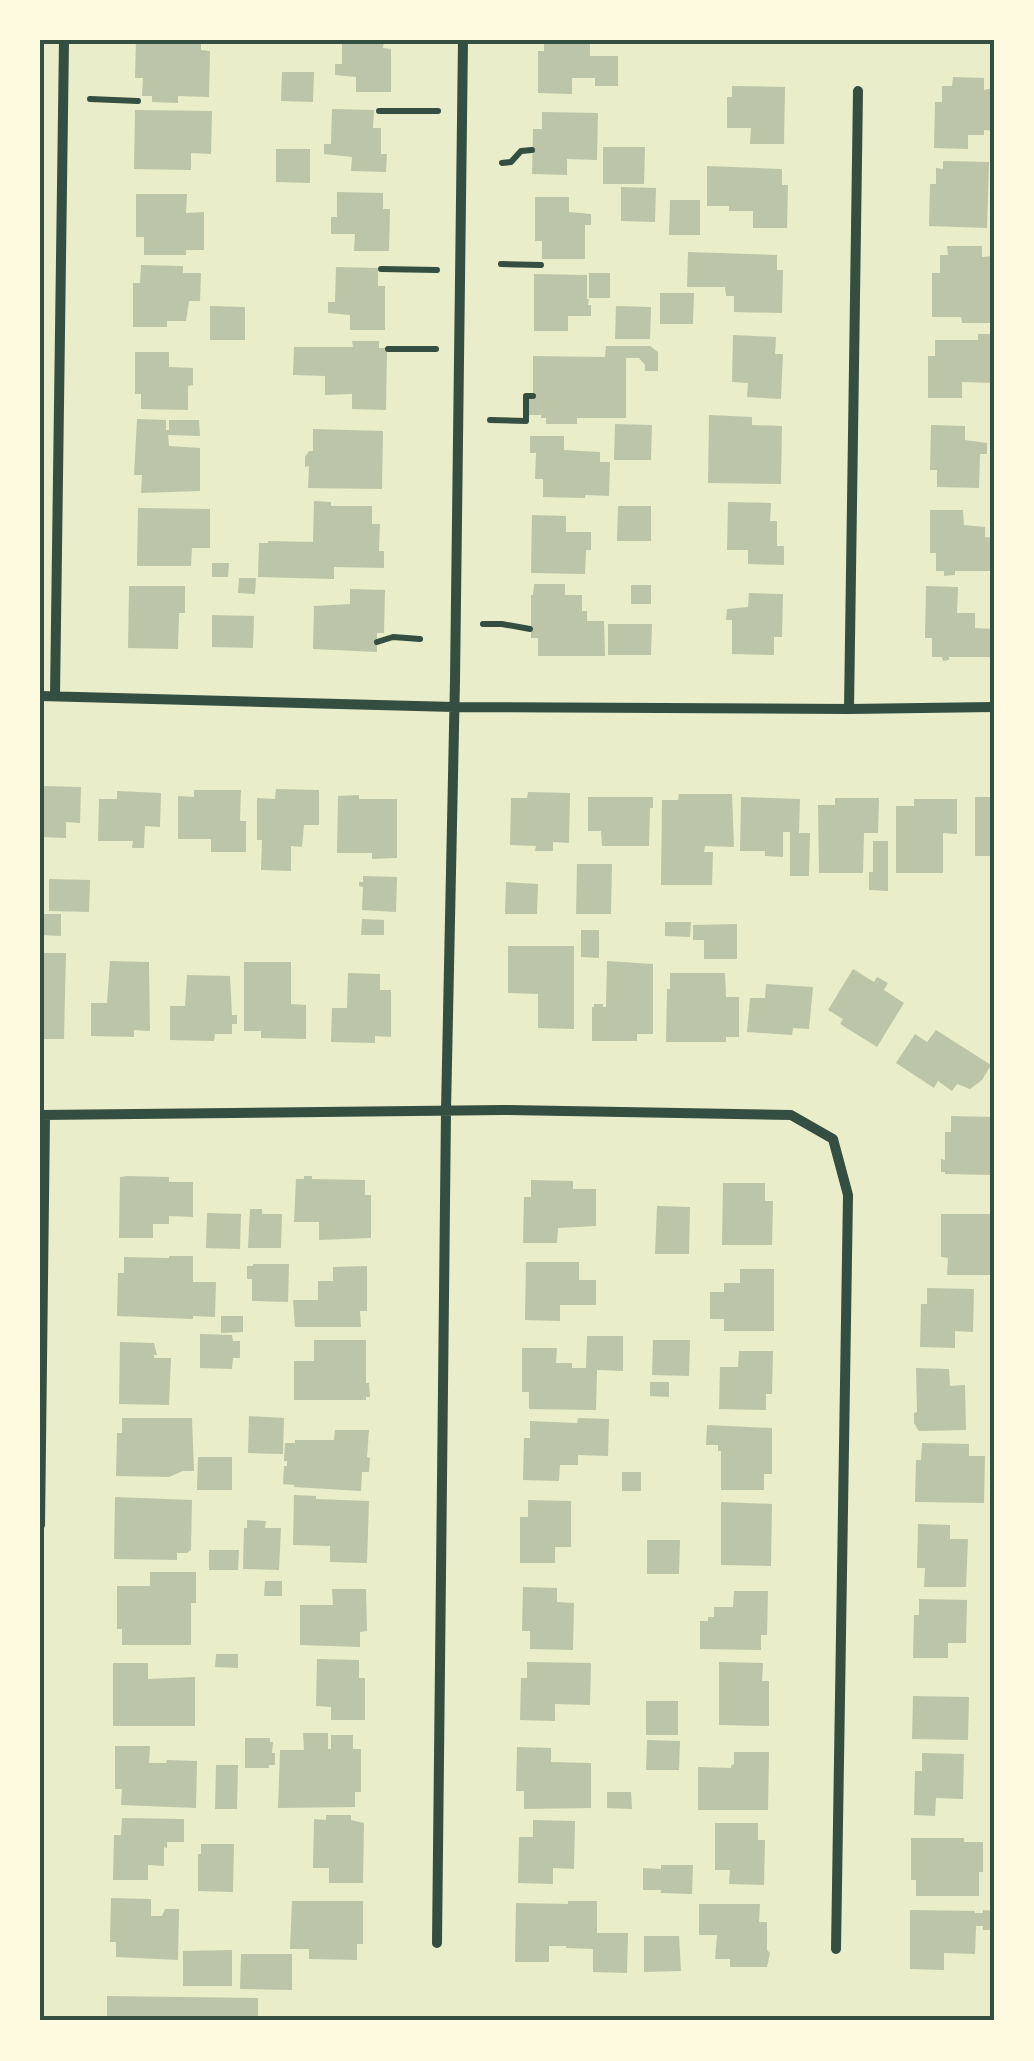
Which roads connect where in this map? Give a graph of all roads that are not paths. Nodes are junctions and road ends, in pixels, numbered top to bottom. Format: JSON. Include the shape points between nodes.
{"nodes":[{"id":1,"x":64,"y":40,"type":"edge"},
{"id":2,"x":463,"y":40,"type":"edge"},
{"id":3,"x":858,"y":91,"type":"dead end"},
{"id":4,"x":40,"y":696,"type":"edge"},
{"id":5,"x":55,"y":696,"type":"junction"},
{"id":6,"x":454,"y":706,"type":"junction"},
{"id":7,"x":994,"y":707,"type":"edge"},
{"id":8,"x":848,"y":709,"type":"junction"},
{"id":9,"x":446,"y":1111,"type":"junction"},
{"id":10,"x":42,"y":1116,"type":"edge"},
{"id":11,"x":40,"y":1525,"type":"edge"},
{"id":12,"x":437,"y":1943,"type":"dead end"},
{"id":13,"x":836,"y":1949,"type":"dead end"}],
"edges":[{"from":1,"to":5,"type":"street"},
{"from":2,"to":6,"type":"street"},
{"from":3,"to":8,"type":"street"},
{"from":4,"to":5,"type":"street"},
{"from":5,"to":6,"type":"street"},
{"from":6,"to":8,"type":"street"},
{"from":6,"to":9,"type":"street"},
{"from":7,"to":8,"type":"street"},
{"from":9,"to":10,"type":"street"},
{"from":9,"to":12,"type":"street"},
{"from":9,"to":13,"type":"street","via":[[792,1115],[832,1139],[848,1195]]},
{"from":10,"to":11,"type":"street"}]}
